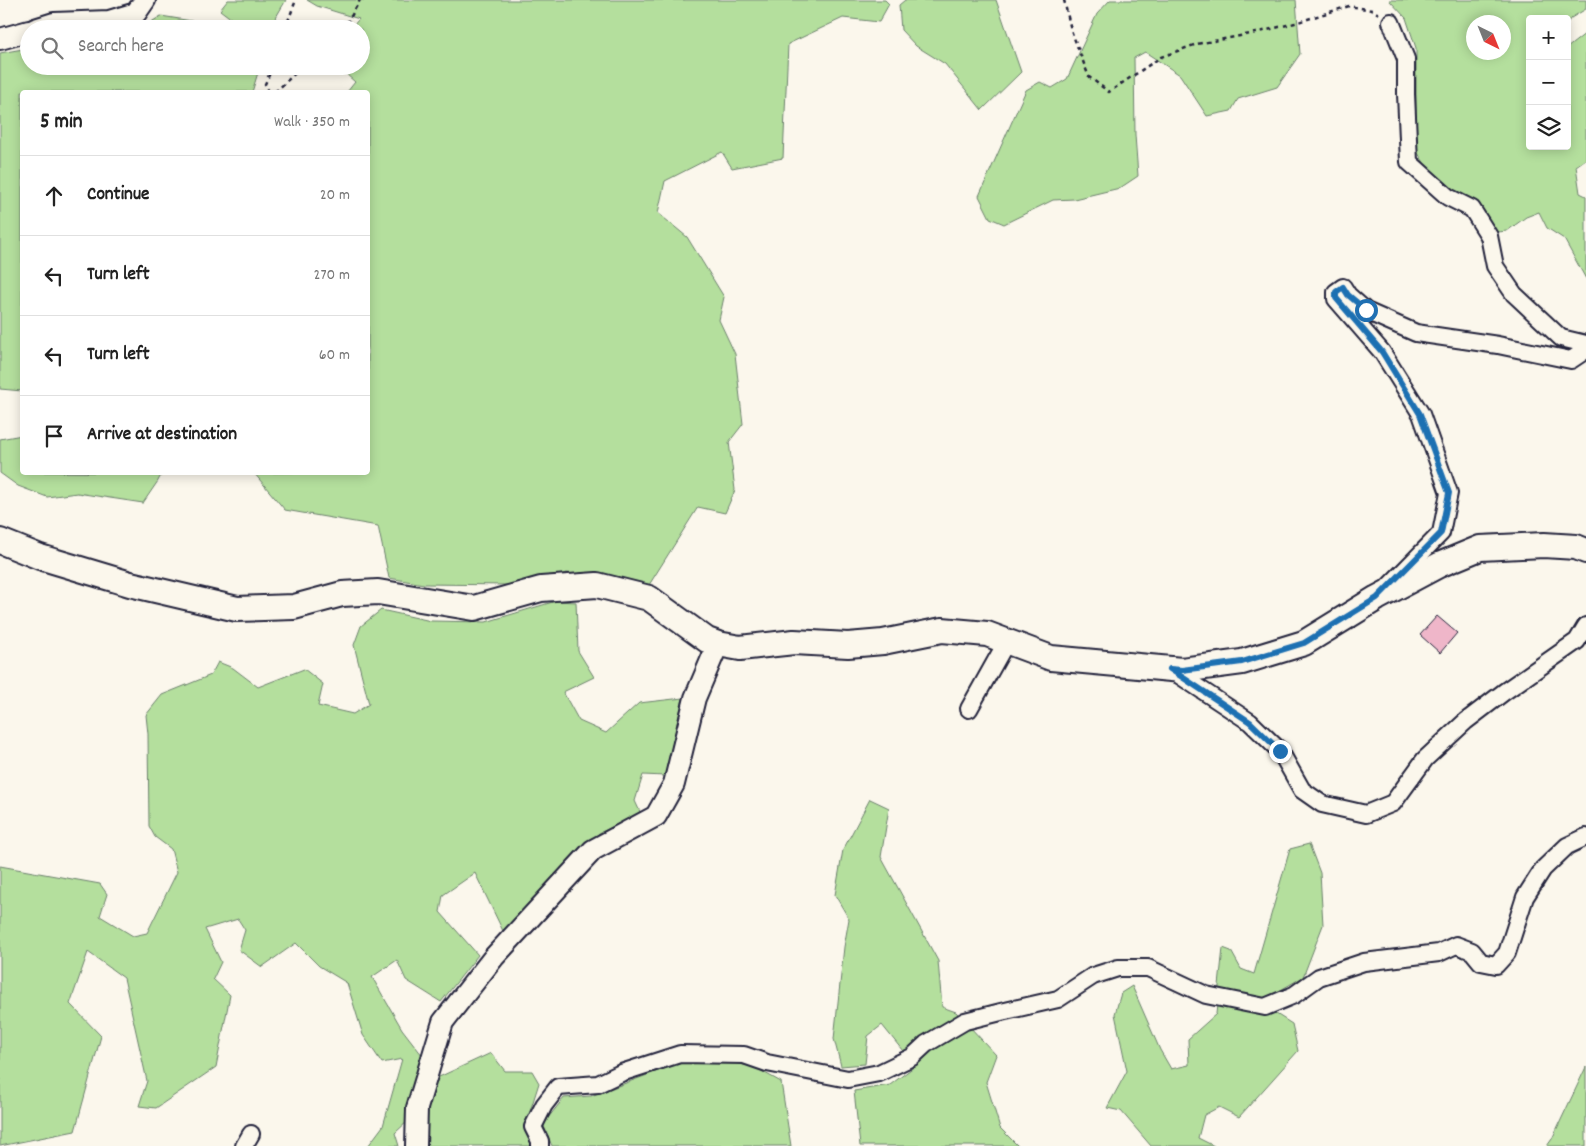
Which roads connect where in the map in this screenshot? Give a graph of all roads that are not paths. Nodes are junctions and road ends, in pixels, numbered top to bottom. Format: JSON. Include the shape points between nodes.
{"nodes":[{"id":1,"x":145,"y":0,"type":"edge"},
{"id":2,"x":112,"y":20,"type":"edge"},
{"id":3,"x":1391,"y":22,"type":"road end"},
{"id":4,"x":20,"y":33,"type":"edge"},
{"id":5,"x":0,"y":39,"type":"edge"},
{"id":6,"x":1586,"y":344,"type":"edge"},
{"id":7,"x":1586,"y":350,"type":"edge"},
{"id":8,"x":0,"y":541,"type":"edge"},
{"id":9,"x":1586,"y":551,"type":"edge"},
{"id":10,"x":1377,"y":598,"type":"junction"},
{"id":11,"x":1586,"y":626,"type":"edge"},
{"id":12,"x":1006,"y":641,"type":"junction"},
{"id":13,"x":718,"y":644,"type":"junction"},
{"id":14,"x":1170,"y":669,"type":"junction"},
{"id":15,"x":969,"y":708,"type":"dead end"},
{"id":16,"x":1586,"y":837,"type":"edge"},
{"id":17,"x":416,"y":1146,"type":"edge"},
{"id":18,"x":540,"y":1146,"type":"edge"}],
"edges":[{"from":1,"to":2,"type":"street","via":[[136,13]]},
{"from":3,"to":6,"type":"street","via":[[1406,59],[1409,162],[1448,198],[1472,209],[1489,236],[1495,266],[1514,294],[1561,338]]},
{"from":4,"to":5,"type":"street"},
{"from":7,"to":10,"type":"street","via":[[1571,360],[1416,333],[1366,310],[1343,287],[1336,292],[1336,298],[1382,352],[1420,414],[1449,493],[1441,533]]},
{"from":8,"to":13,"type":"main road","via":[[40,557],[130,584],[237,609],[294,608],[342,594],[378,592],[474,608],[541,590],[597,585],[649,598],[707,640]]},
{"from":9,"to":10,"type":"main road","via":[[1576,547],[1544,545],[1480,548],[1439,565]]},
{"from":10,"to":14,"type":"main road","via":[[1304,643],[1242,662]]},
{"from":11,"to":14,"type":"street","via":[[1577,642],[1504,692],[1432,752],[1393,803],[1366,814],[1322,804],[1302,790],[1280,751],[1250,722]]},
{"from":12,"to":13,"type":"main road","via":[[987,634],[942,630],[883,642],[848,645],[794,642],[740,648]]},
{"from":12,"to":14,"type":"main road","via":[[1051,658]]},
{"from":12,"to":15,"type":"street"},
{"from":13,"to":17,"type":"street","via":[[695,698],[674,784],[656,816],[593,850],[494,957],[443,1022],[417,1108]]},
{"from":16,"to":18,"type":"street","via":[[1567,846],[1542,869],[1525,897],[1507,953],[1496,966],[1481,962],[1472,951],[1456,945],[1439,953],[1364,962],[1319,977],[1294,995],[1265,1007],[1206,995],[1148,968],[1118,968],[1093,976],[1058,999],[966,1022],[926,1044],[912,1057],[879,1073],[848,1079],[767,1063],[744,1055],[680,1054],[598,1084],[558,1087],[533,1127]]}]}
